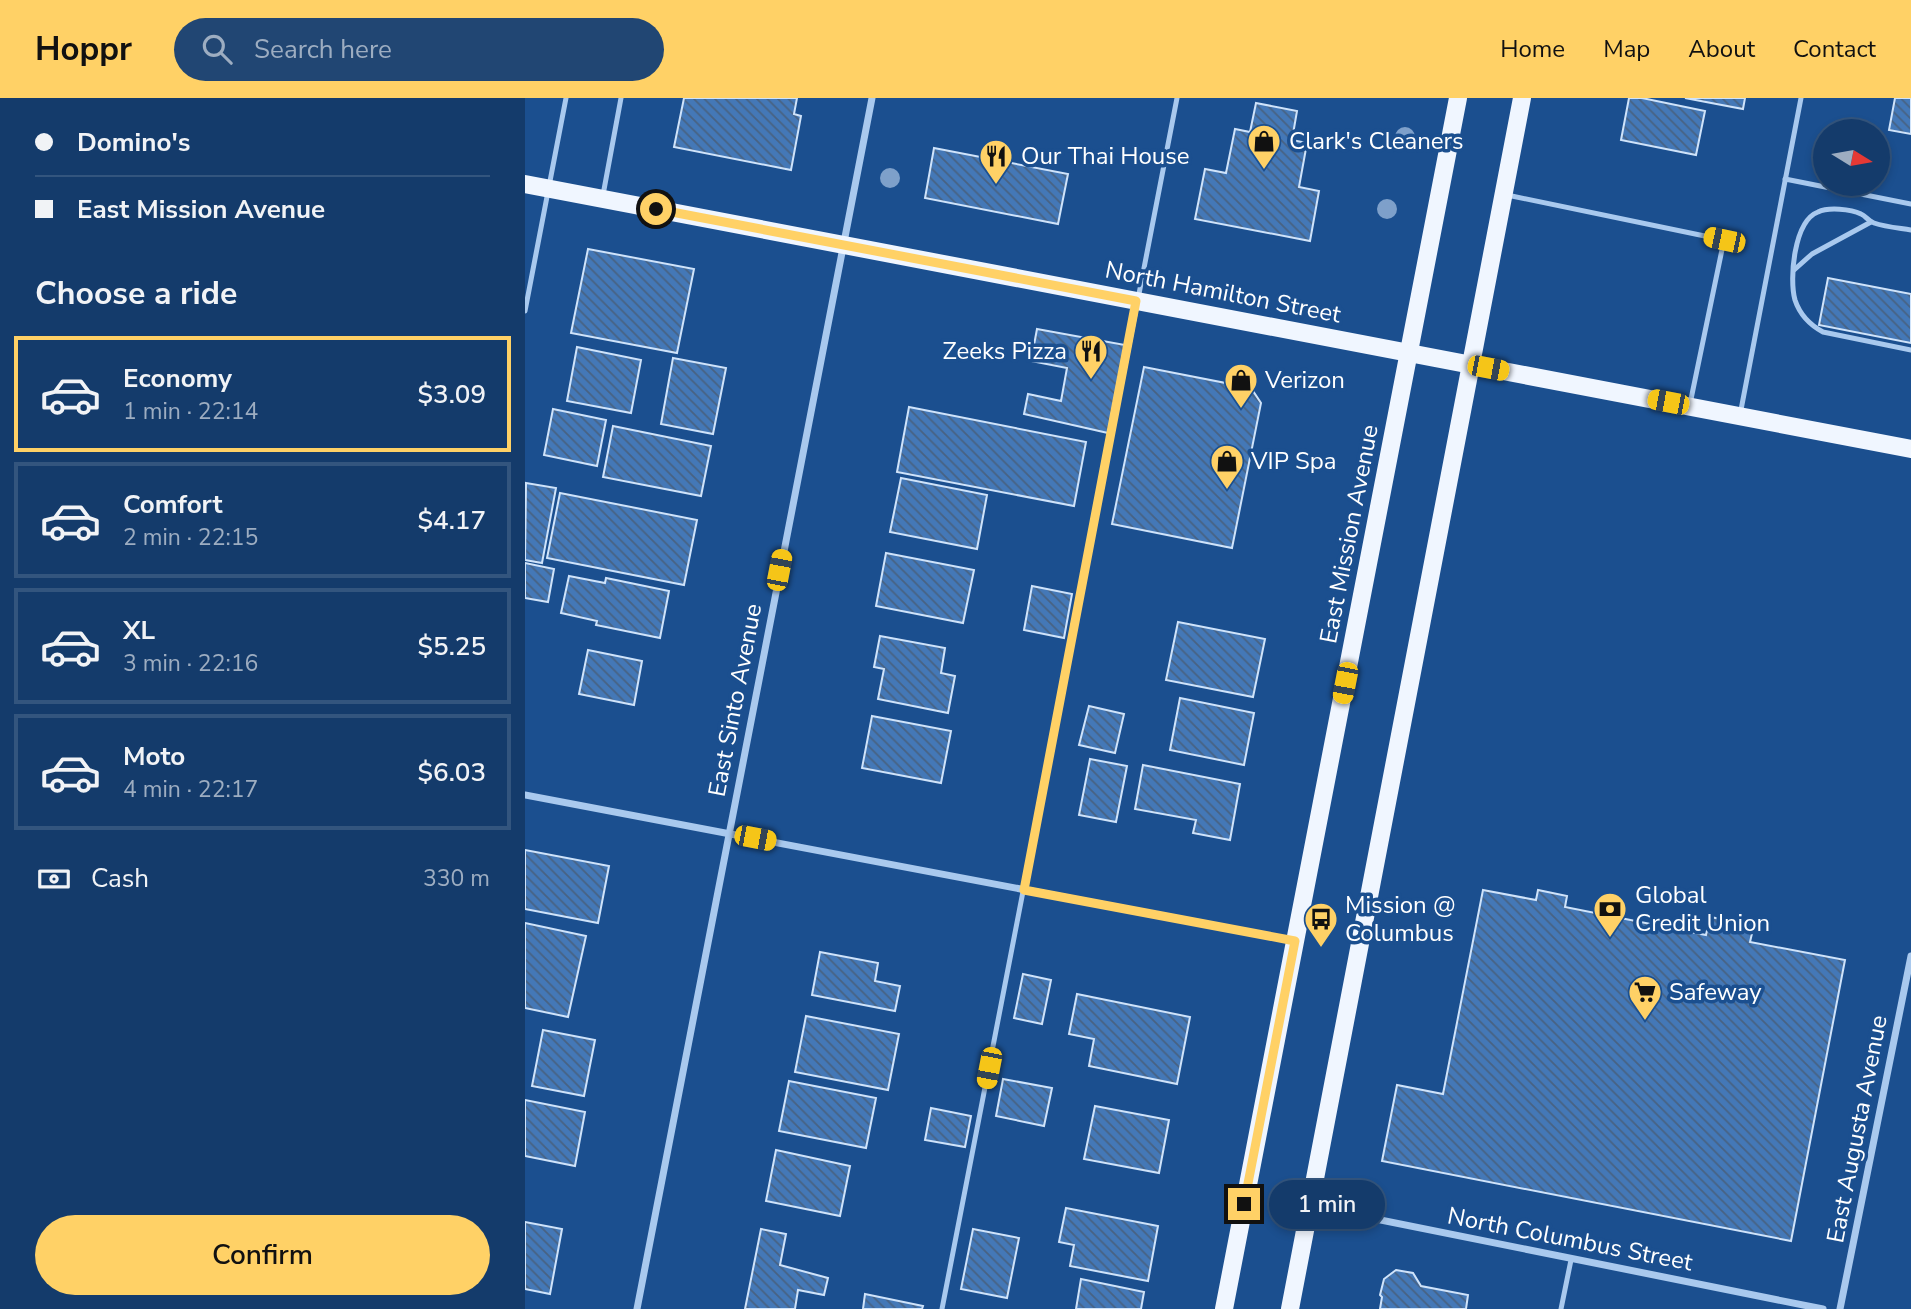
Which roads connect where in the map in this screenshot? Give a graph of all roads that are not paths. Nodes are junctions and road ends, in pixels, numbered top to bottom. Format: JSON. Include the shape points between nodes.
{"nodes":[{"id":1,"x":566,"y":98,"type":"edge"},
{"id":2,"x":621,"y":98,"type":"edge"},
{"id":3,"x":872,"y":98,"type":"edge"},
{"id":4,"x":1177,"y":98,"type":"edge"},
{"id":5,"x":1458,"y":98,"type":"edge"},
{"id":6,"x":1522,"y":98,"type":"edge"},
{"id":7,"x":1801,"y":98,"type":"edge"},
{"id":8,"x":1785,"y":179,"type":"junction"},
{"id":9,"x":525,"y":184,"type":"edge"},
{"id":10,"x":549,"y":189,"type":"junction"},
{"id":11,"x":1504,"y":194,"type":"junction"},
{"id":12,"x":602,"y":199,"type":"junction"},
{"id":13,"x":1911,"y":204,"type":"edge"},
{"id":14,"x":1871,"y":222,"type":"junction"},
{"id":15,"x":1911,"y":230,"type":"edge"},
{"id":16,"x":843,"y":245,"type":"junction"},
{"id":17,"x":1793,"y":272,"type":"junction"},
{"id":18,"x":1136,"y":301,"type":"junction"},
{"id":19,"x":525,"y":311,"type":"edge"},
{"id":20,"x":1911,"y":350,"type":"edge"},
{"id":21,"x":1408,"y":352,"type":"junction"},
{"id":22,"x":1471,"y":364,"type":"junction"},
{"id":23,"x":1690,"y":406,"type":"junction"},
{"id":24,"x":1740,"y":416,"type":"junction"},
{"id":25,"x":1911,"y":449,"type":"edge"},
{"id":26,"x":525,"y":795,"type":"edge"},
{"id":27,"x":728,"y":833,"type":"junction"},
{"id":28,"x":1024,"y":890,"type":"junction"},
{"id":29,"x":1295,"y":941,"type":"junction"},
{"id":30,"x":1911,"y":956,"type":"edge"},
{"id":31,"x":1310,"y":1206,"type":"junction"},
{"id":32,"x":1571,"y":1259,"type":"junction"},
{"id":33,"x":637,"y":1309,"type":"edge"},
{"id":34,"x":942,"y":1309,"type":"edge"},
{"id":35,"x":1224,"y":1309,"type":"edge"},
{"id":36,"x":1290,"y":1309,"type":"edge"},
{"id":37,"x":1561,"y":1309,"type":"edge"},
{"id":38,"x":1823,"y":1309,"type":"edge"},
{"id":39,"x":1840,"y":1309,"type":"edge"}],
"edges":[{"from":1,"to":10,"type":"lane"},
{"from":2,"to":12,"type":"lane"},
{"from":3,"to":16,"type":"street","name":"East Sinto Avenue"},
{"from":4,"to":18,"type":"lane"},
{"from":5,"to":21,"type":"main road","name":"East Mission Avenue"},
{"from":6,"to":11,"type":"main road"},
{"from":7,"to":8,"type":"lane"},
{"from":8,"to":13,"type":"lane"},
{"from":8,"to":24,"type":"lane"},
{"from":9,"to":10,"type":"main road","name":"North Hamilton Street"},
{"from":10,"to":12,"type":"main road","name":"North Hamilton Street"},
{"from":10,"to":19,"type":"lane"},
{"from":11,"to":22,"type":"main road"},
{"from":11,"to":23,"type":"lane","via":[[1724,240]]},
{"from":12,"to":16,"type":"main road","name":"North Hamilton Street"},
{"from":14,"to":15,"type":"lane"},
{"from":14,"to":17,"type":"lane","via":[[1812,254]]},
{"from":14,"to":17,"type":"lane","via":[[1861,213],[1828,209],[1811,216],[1799,235]]},
{"from":16,"to":18,"type":"main road","name":"North Hamilton Street"},
{"from":16,"to":27,"type":"street","name":"East Sinto Avenue"},
{"from":17,"to":20,"type":"lane","via":[[1796,301],[1814,327]]},
{"from":18,"to":21,"type":"main road","name":"North Hamilton Street"},
{"from":18,"to":28,"type":"lane"},
{"from":21,"to":22,"type":"main road","name":"North Hamilton Street"},
{"from":21,"to":29,"type":"main road","name":"East Mission Avenue"},
{"from":22,"to":23,"type":"main road","name":"North Hamilton Street"},
{"from":22,"to":31,"type":"main road"},
{"from":23,"to":24,"type":"main road","name":"North Hamilton Street"},
{"from":24,"to":25,"type":"main road","name":"North Hamilton Street"},
{"from":26,"to":27,"type":"street"},
{"from":27,"to":28,"type":"street"},
{"from":27,"to":33,"type":"street","name":"East Sinto Avenue"},
{"from":28,"to":29,"type":"street"},
{"from":28,"to":34,"type":"lane"},
{"from":29,"to":35,"type":"main road","name":"East Mission Avenue"},
{"from":30,"to":39,"type":"street","name":"East Augusta Avenue"},
{"from":31,"to":32,"type":"street","name":"North Columbus Street"},
{"from":31,"to":36,"type":"main road"},
{"from":32,"to":37,"type":"lane"},
{"from":32,"to":38,"type":"street","name":"North Columbus Street"}]}
